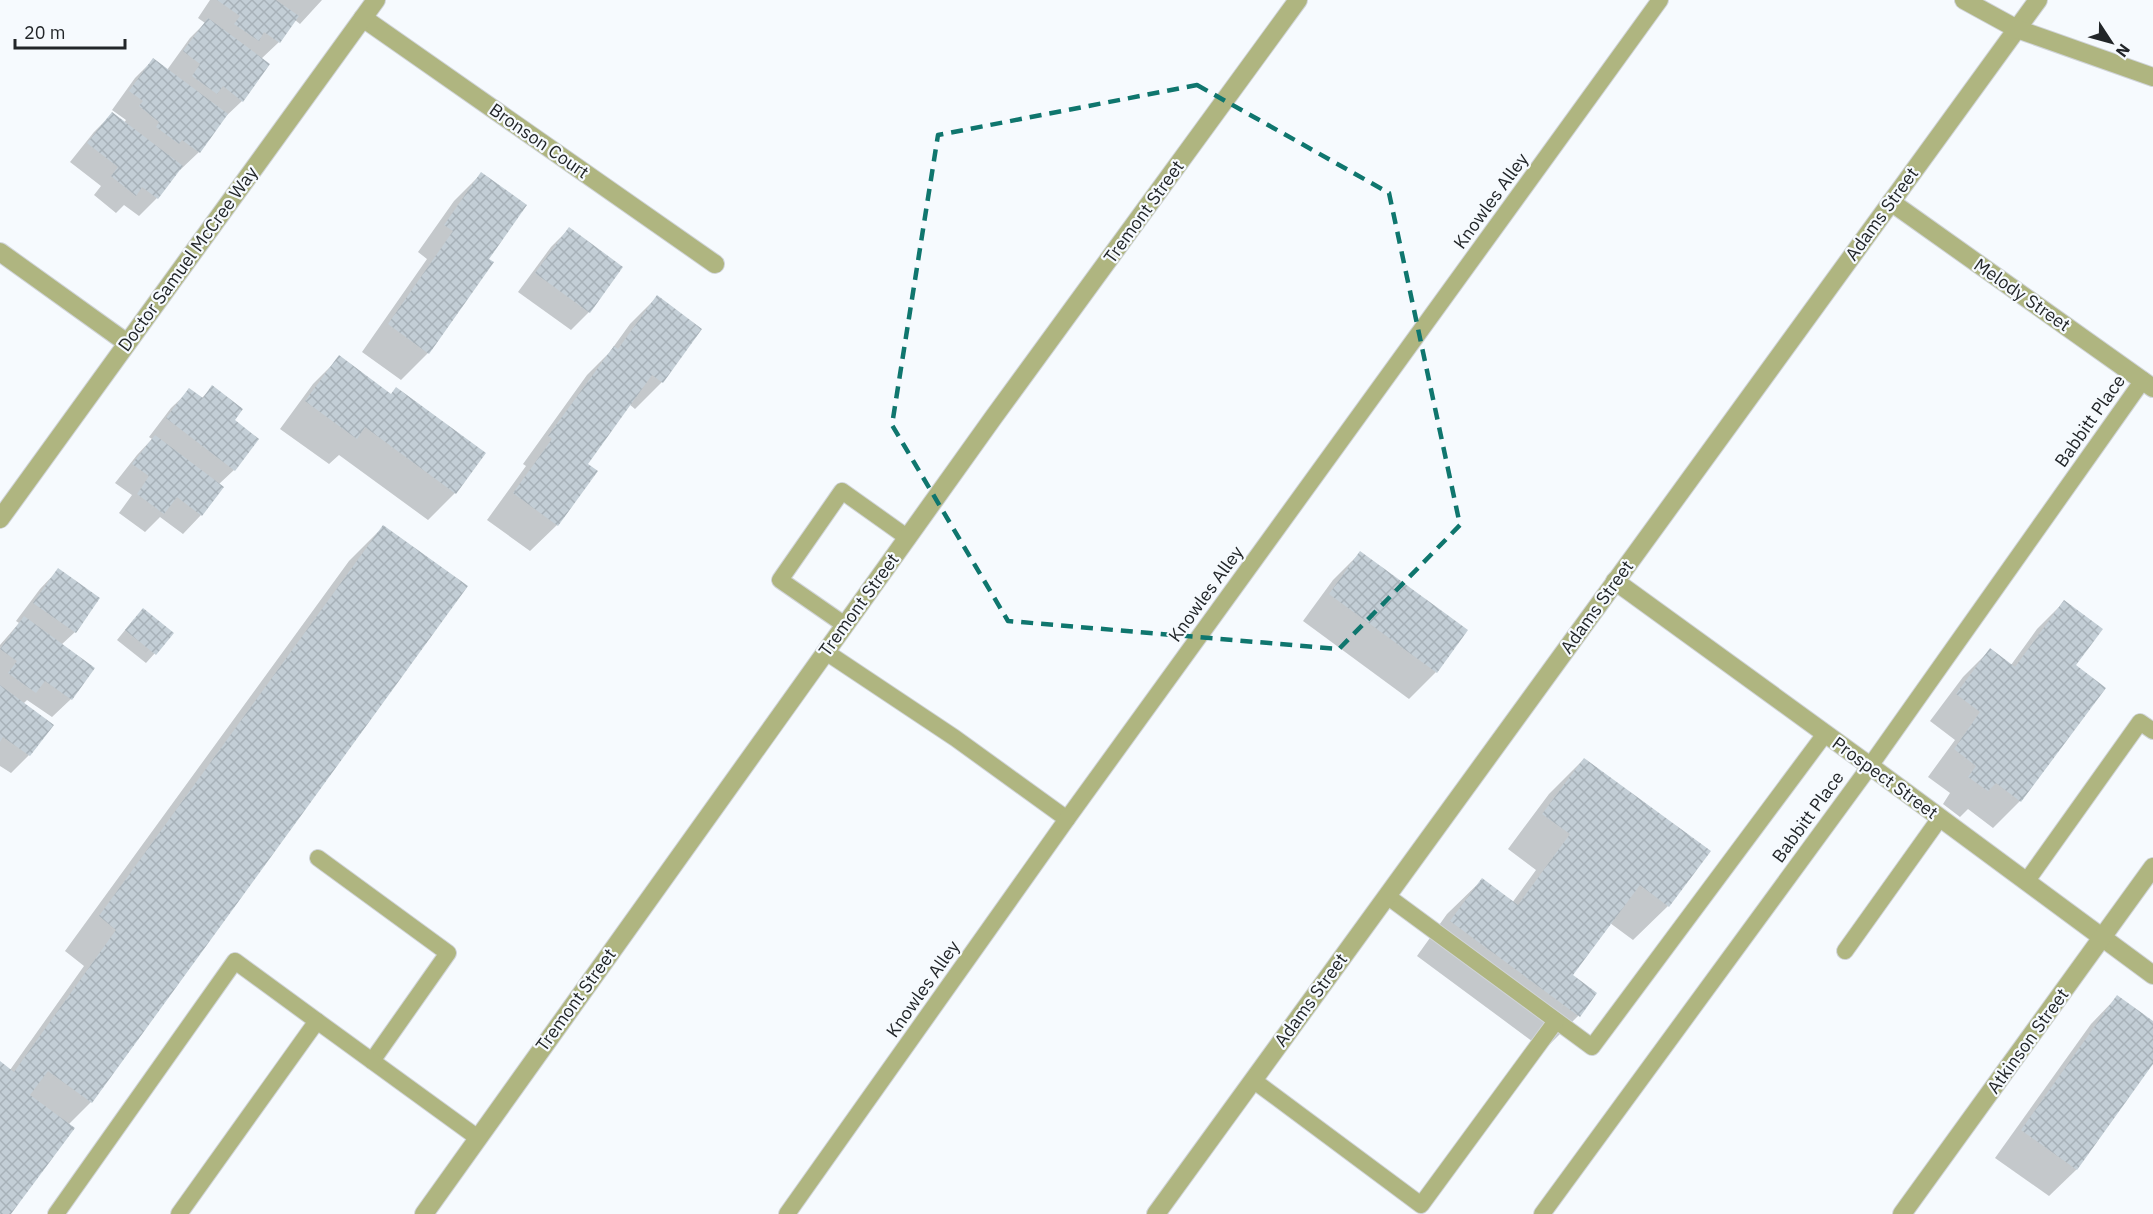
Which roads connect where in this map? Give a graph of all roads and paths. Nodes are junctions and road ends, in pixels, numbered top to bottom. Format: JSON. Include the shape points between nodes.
{"nodes":[{"id":1,"x":376,"y":0,"type":"edge"},
{"id":2,"x":1298,"y":0,"type":"edge"},
{"id":3,"x":1660,"y":0,"type":"edge"},
{"id":4,"x":1964,"y":0,"type":"edge"},
{"id":5,"x":2038,"y":0,"type":"edge"},
{"id":6,"x":363,"y":18,"type":"junction"},
{"id":7,"x":2017,"y":29,"type":"junction"},
{"id":8,"x":2153,"y":77,"type":"edge"},
{"id":9,"x":1891,"y":202,"type":"junction"},
{"id":10,"x":0,"y":252,"type":"edge"},
{"id":11,"x":715,"y":264,"type":"dead end"},
{"id":12,"x":127,"y":344,"type":"junction"},
{"id":13,"x":2148,"y":384,"type":"edge"},
{"id":14,"x":0,"y":519,"type":"edge"},
{"id":15,"x":908,"y":538,"type":"junction"},
{"id":16,"x":1615,"y":581,"type":"junction"},
{"id":17,"x":845,"y":625,"type":"junction"},
{"id":18,"x":826,"y":652,"type":"junction"},
{"id":19,"x":2153,"y":731,"type":"edge"},
{"id":20,"x":1825,"y":734,"type":"junction"},
{"id":21,"x":1870,"y":766,"type":"junction"},
{"id":22,"x":1940,"y":818,"type":"junction"},
{"id":23,"x":1067,"y":819,"type":"junction"},
{"id":24,"x":318,"y":858,"type":"dead end"},
{"id":25,"x":2153,"y":867,"type":"edge"},
{"id":26,"x":2026,"y":882,"type":"junction"},
{"id":27,"x":1387,"y":896,"type":"junction"},
{"id":28,"x":2102,"y":939,"type":"junction"},
{"id":29,"x":1845,"y":951,"type":"dead end"},
{"id":30,"x":2153,"y":975,"type":"edge"},
{"id":31,"x":317,"y":1021,"type":"junction"},
{"id":32,"x":1556,"y":1021,"type":"junction"},
{"id":33,"x":372,"y":1061,"type":"junction"},
{"id":34,"x":1253,"y":1080,"type":"junction"},
{"id":35,"x":478,"y":1138,"type":"junction"},
{"id":36,"x":56,"y":1214,"type":"edge"},
{"id":37,"x":179,"y":1214,"type":"edge"},
{"id":38,"x":424,"y":1214,"type":"edge"},
{"id":39,"x":787,"y":1214,"type":"edge"},
{"id":40,"x":1156,"y":1214,"type":"edge"},
{"id":41,"x":1542,"y":1214,"type":"edge"},
{"id":42,"x":1902,"y":1214,"type":"edge"}],
"edges":[{"from":1,"to":6,"type":"street","name":"Doctor Samuel McCree Way"},
{"from":2,"to":15,"type":"street","name":"Tremont Street"},
{"from":3,"to":23,"type":"lane","name":"Knowles Alley"},
{"from":4,"to":7,"type":"street"},
{"from":5,"to":7,"type":"street","name":"Adams Street"},
{"from":6,"to":11,"type":"street","name":"Bronson Court"},
{"from":6,"to":12,"type":"street","name":"Doctor Samuel McCree Way"},
{"from":7,"to":8,"type":"street"},
{"from":7,"to":9,"type":"street","name":"Adams Street"},
{"from":9,"to":13,"type":"street","name":"Melody Street"},
{"from":9,"to":16,"type":"street","name":"Adams Street"},
{"from":10,"to":12,"type":"street"},
{"from":12,"to":14,"type":"street","name":"Doctor Samuel McCree Way"},
{"from":13,"to":21,"type":"lane","name":"Babbitt Place"},
{"from":15,"to":17,"type":"street","name":"Tremont Street"},
{"from":15,"to":17,"type":"lane","via":[[842,491],[780,580]]},
{"from":16,"to":20,"type":"street","name":"Prospect Street"},
{"from":16,"to":27,"type":"street","name":"Adams Street"},
{"from":17,"to":18,"type":"street","name":"Tremont Street"},
{"from":18,"to":23,"type":"lane"},
{"from":18,"to":35,"type":"street","name":"Tremont Street"},
{"from":19,"to":26,"type":"lane","via":[[2140,722]]},
{"from":20,"to":21,"type":"street","name":"Prospect Street"},
{"from":20,"to":32,"type":"lane","via":[[1592,1047]]},
{"from":21,"to":22,"type":"street","name":"Prospect Street"},
{"from":21,"to":41,"type":"lane","name":"Babbitt Place"},
{"from":22,"to":26,"type":"street","name":"Prospect Street"},
{"from":22,"to":29,"type":"lane"},
{"from":23,"to":39,"type":"lane","name":"Knowles Alley"},
{"from":24,"to":33,"type":"lane","via":[[448,953]]},
{"from":25,"to":28,"type":"street","name":"Atkinson Street"},
{"from":26,"to":28,"type":"street","name":"Prospect Street"},
{"from":27,"to":32,"type":"lane"},
{"from":27,"to":34,"type":"street","name":"Adams Street"},
{"from":28,"to":30,"type":"street","name":"Prospect Street"},
{"from":28,"to":42,"type":"street","name":"Atkinson Street"},
{"from":31,"to":33,"type":"lane"},
{"from":31,"to":36,"type":"lane","via":[[235,961]]},
{"from":31,"to":37,"type":"lane"},
{"from":32,"to":34,"type":"lane","via":[[1421,1204]]},
{"from":33,"to":35,"type":"lane"},
{"from":34,"to":40,"type":"street","name":"Adams Street"},
{"from":35,"to":38,"type":"street","name":"Tremont Street"}]}
